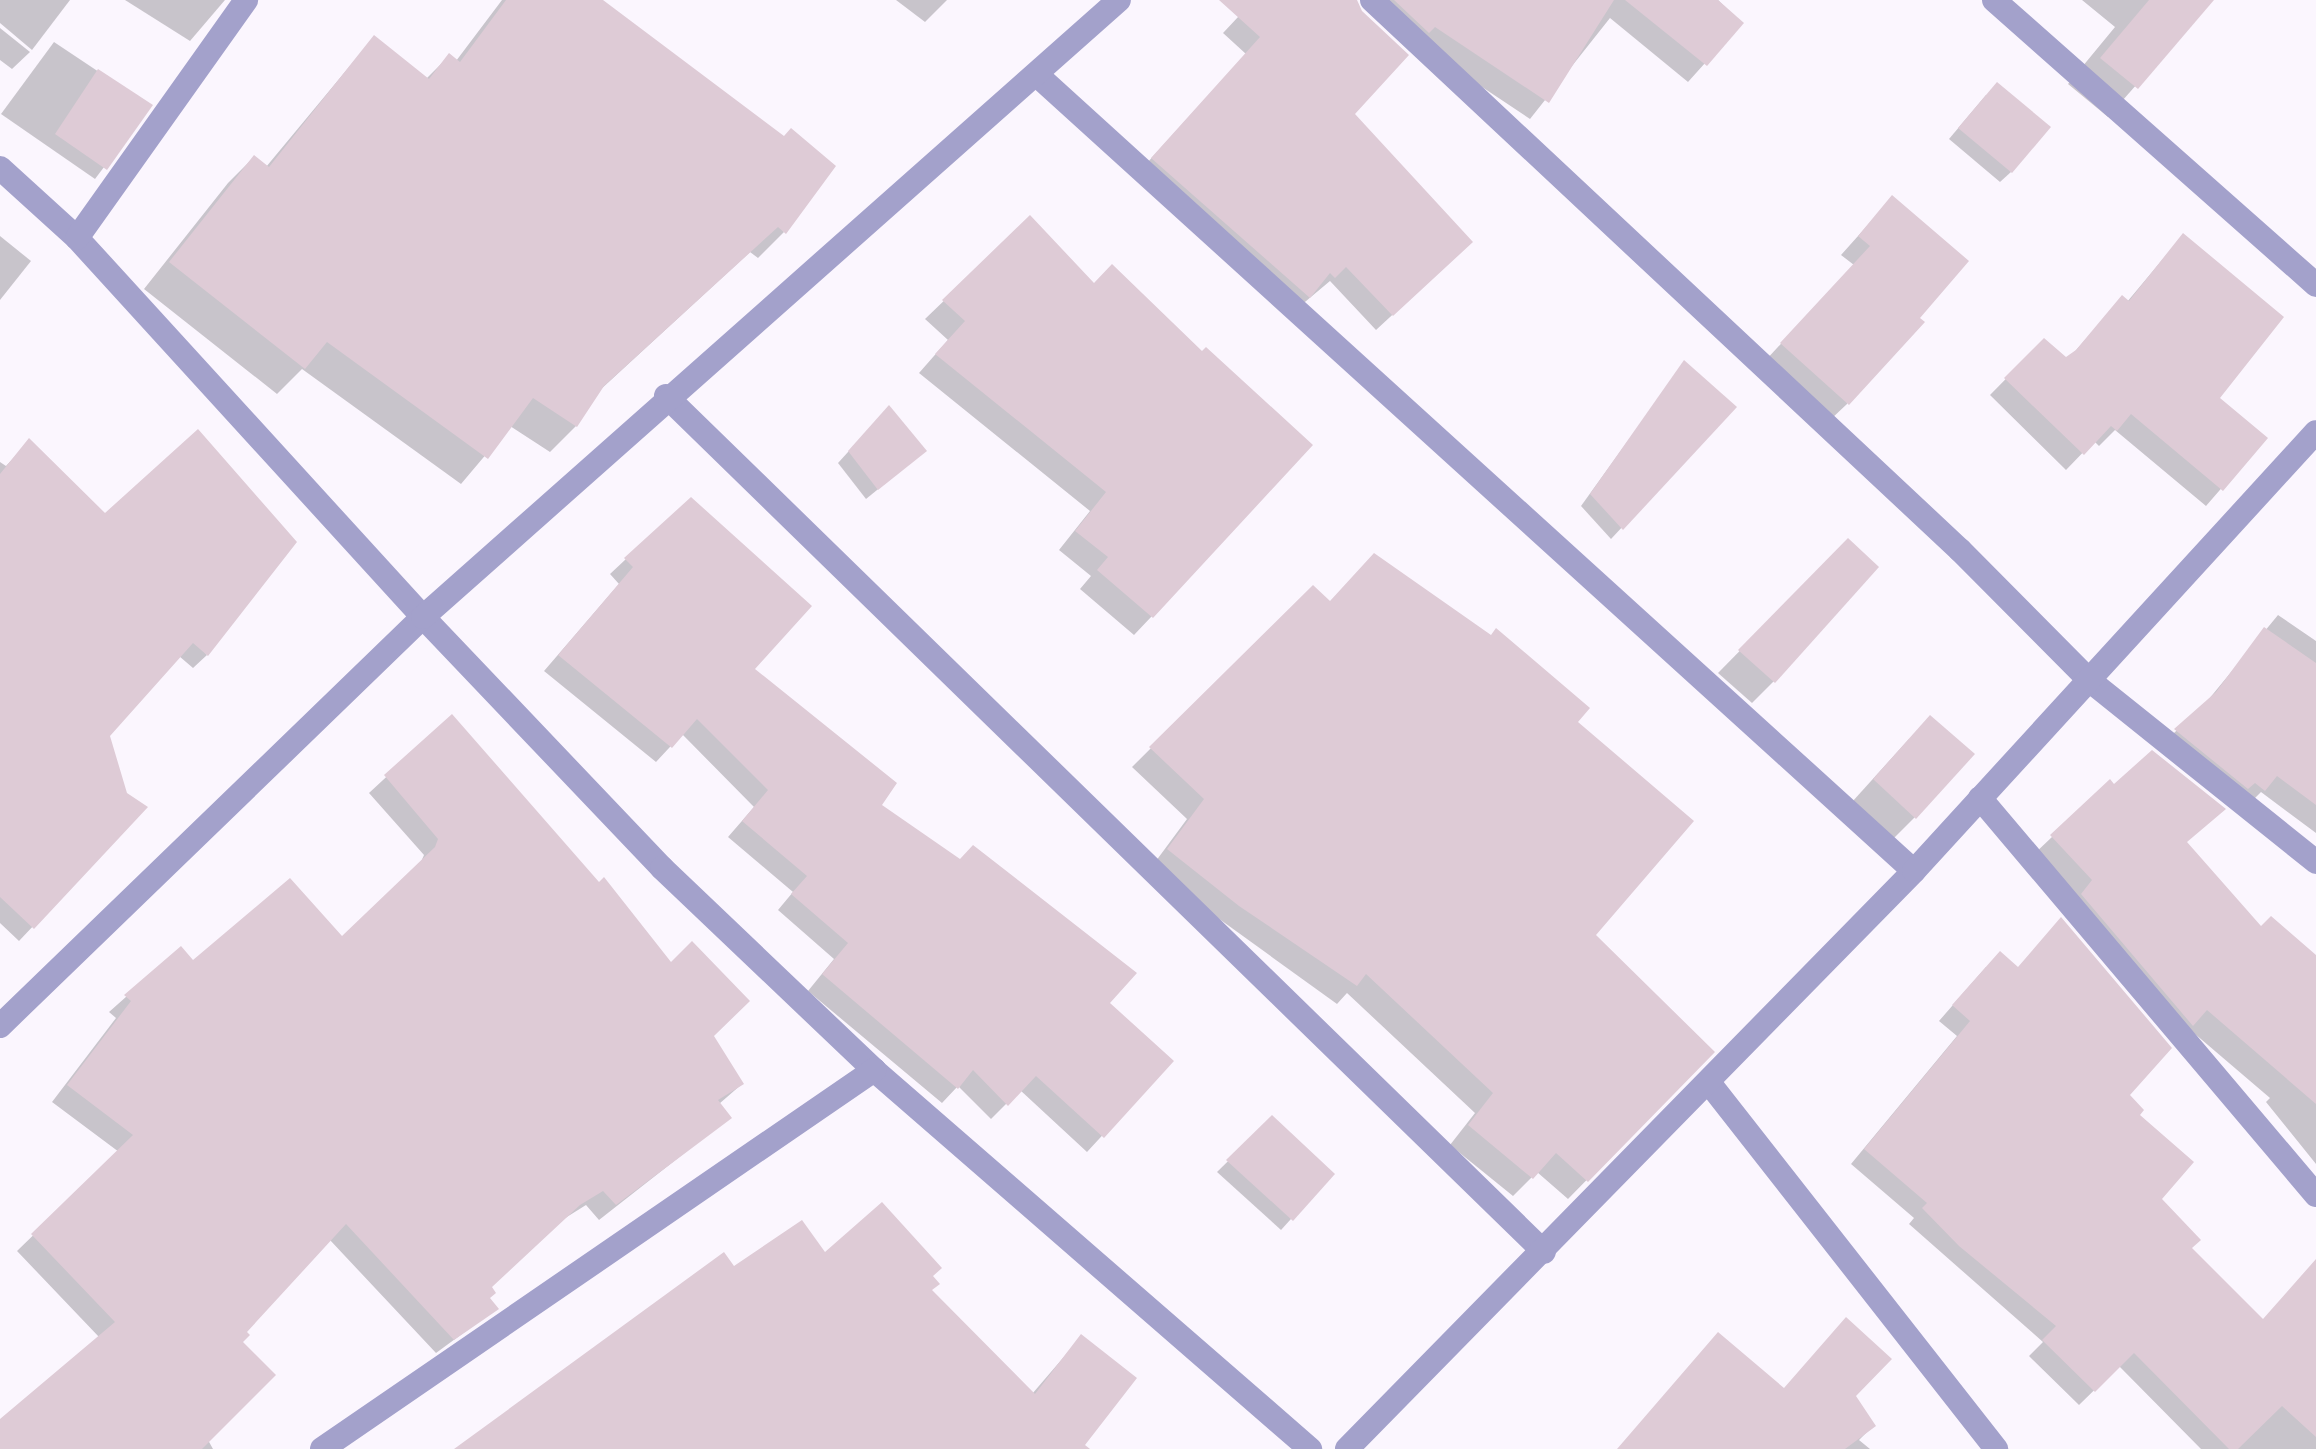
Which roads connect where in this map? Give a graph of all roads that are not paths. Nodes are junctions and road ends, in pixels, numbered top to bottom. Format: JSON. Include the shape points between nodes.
{"nodes":[{"id":1,"x":246,"y":0,"type":"edge"},
{"id":2,"x":1119,"y":0,"type":"edge"},
{"id":3,"x":1372,"y":0,"type":"edge"},
{"id":4,"x":1994,"y":0,"type":"edge"},
{"id":5,"x":1037,"y":75,"type":"junction"},
{"id":6,"x":0,"y":168,"type":"edge"},
{"id":7,"x":77,"y":238,"type":"junction"},
{"id":8,"x":2316,"y":285,"type":"edge"},
{"id":9,"x":666,"y":396,"type":"junction"},
{"id":10,"x":2316,"y":432,"type":"edge"},
{"id":11,"x":423,"y":617,"type":"junction"},
{"id":12,"x":2089,"y":680,"type":"junction"},
{"id":13,"x":1980,"y":798,"type":"junction"},
{"id":14,"x":2316,"y":862,"type":"edge"},
{"id":15,"x":1914,"y":871,"type":"junction"},
{"id":16,"x":0,"y":1026,"type":"edge"},
{"id":17,"x":874,"y":1070,"type":"junction"},
{"id":18,"x":1710,"y":1084,"type":"junction"},
{"id":19,"x":2316,"y":1195,"type":"edge"},
{"id":20,"x":1544,"y":1252,"type":"junction"},
{"id":21,"x":322,"y":1449,"type":"edge"},
{"id":22,"x":1310,"y":1449,"type":"edge"},
{"id":23,"x":1347,"y":1449,"type":"edge"},
{"id":24,"x":1996,"y":1449,"type":"edge"}],
"edges":[{"from":1,"to":7,"type":"street"},
{"from":2,"to":5,"type":"street"},
{"from":3,"to":12,"type":"street","via":[[1960,550]]},
{"from":4,"to":8,"type":"street"},
{"from":5,"to":9,"type":"street"},
{"from":5,"to":15,"type":"street"},
{"from":6,"to":7,"type":"street"},
{"from":7,"to":11,"type":"street"},
{"from":9,"to":11,"type":"street"},
{"from":9,"to":20,"type":"street","via":[[1295,1015]]},
{"from":10,"to":12,"type":"street"},
{"from":11,"to":16,"type":"street"},
{"from":11,"to":17,"type":"street","via":[[662,868]]},
{"from":12,"to":13,"type":"street"},
{"from":12,"to":14,"type":"street"},
{"from":13,"to":15,"type":"street"},
{"from":13,"to":19,"type":"street"},
{"from":15,"to":18,"type":"street"},
{"from":17,"to":21,"type":"street"},
{"from":17,"to":22,"type":"street"},
{"from":18,"to":20,"type":"street"},
{"from":18,"to":24,"type":"street"},
{"from":20,"to":23,"type":"street"}]}
